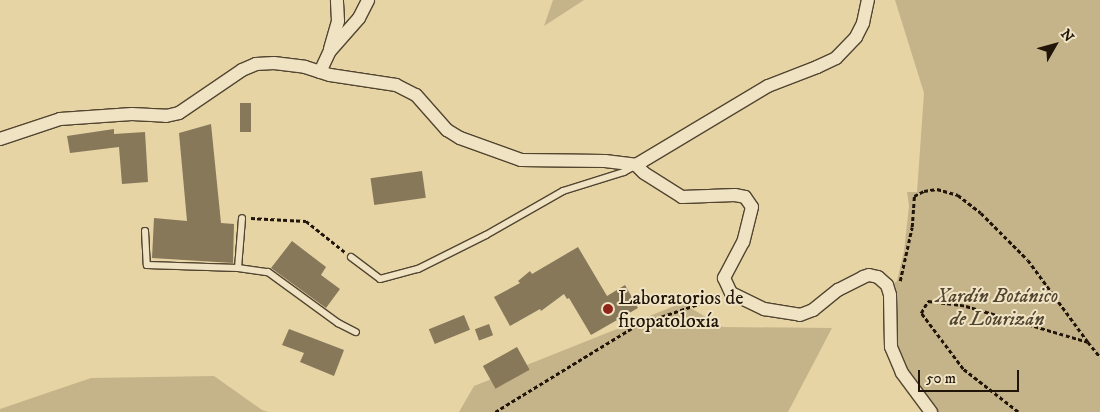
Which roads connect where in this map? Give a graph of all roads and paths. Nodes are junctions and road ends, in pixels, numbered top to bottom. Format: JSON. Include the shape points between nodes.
{"nodes":[{"id":1,"x":337,"y":0,"type":"edge"},
{"id":2,"x":368,"y":0,"type":"edge"},
{"id":3,"x":868,"y":0,"type":"edge"},
{"id":4,"x":330,"y":51,"type":"junction"},
{"id":5,"x":320,"y":72,"type":"junction"},
{"id":6,"x":0,"y":139,"type":"edge"},
{"id":7,"x":636,"y":165,"type":"junction"},
{"id":8,"x":242,"y":218,"type":"joint"},
{"id":9,"x":145,"y":231,"type":"dead end"},
{"id":10,"x":351,"y":257,"type":"joint"},
{"id":11,"x":238,"y":268,"type":"junction"},
{"id":12,"x":899,"y":284,"type":"dead end"},
{"id":13,"x":731,"y":293,"type":"junction"},
{"id":14,"x":356,"y":332,"type":"dead end"},
{"id":15,"x":1088,"y":342,"type":"junction"},
{"id":16,"x":1100,"y":357,"type":"edge"},
{"id":17,"x":495,"y":412,"type":"edge"},
{"id":18,"x":931,"y":412,"type":"edge"},
{"id":19,"x":1018,"y":412,"type":"edge"}],
"edges":[{"from":1,"to":4,"type":"street","via":[[338,20]]},
{"from":2,"to":4,"type":"street","via":[[359,18]]},
{"from":3,"to":7,"type":"street","via":[[856,37],[836,58],[768,86]]},
{"from":4,"to":5,"type":"street"},
{"from":5,"to":6,"type":"street","via":[[274,63],[256,64],[179,113],[60,119]]},
{"from":5,"to":7,"type":"street","via":[[396,85],[416,95],[447,130],[460,138],[521,160],[605,161]]},
{"from":7,"to":10,"type":"lane","via":[[624,172],[563,191],[418,269],[380,279]]},
{"from":7,"to":13,"type":"street","via":[[644,174],[682,197],[735,195],[745,197],[752,206],[743,242],[724,278]]},
{"from":8,"to":10,"type":"path","via":[[306,221]]},
{"from":8,"to":11,"type":"lane"},
{"from":9,"to":11,"type":"lane","via":[[146,265]]},
{"from":11,"to":14,"type":"lane","via":[[268,272],[338,324]]},
{"from":12,"to":15,"type":"path","via":[[912,227],[914,196],[937,189],[958,195],[1028,260]]},
{"from":13,"to":17,"type":"path","via":[[637,325]]},
{"from":13,"to":18,"type":"street","via":[[764,310],[800,316],[863,277],[878,277],[887,285],[890,295],[891,347],[902,373]]},
{"from":15,"to":16,"type":"path"},
{"from":15,"to":19,"type":"path","via":[[966,306],[928,301],[921,313],[963,369]]}]}
